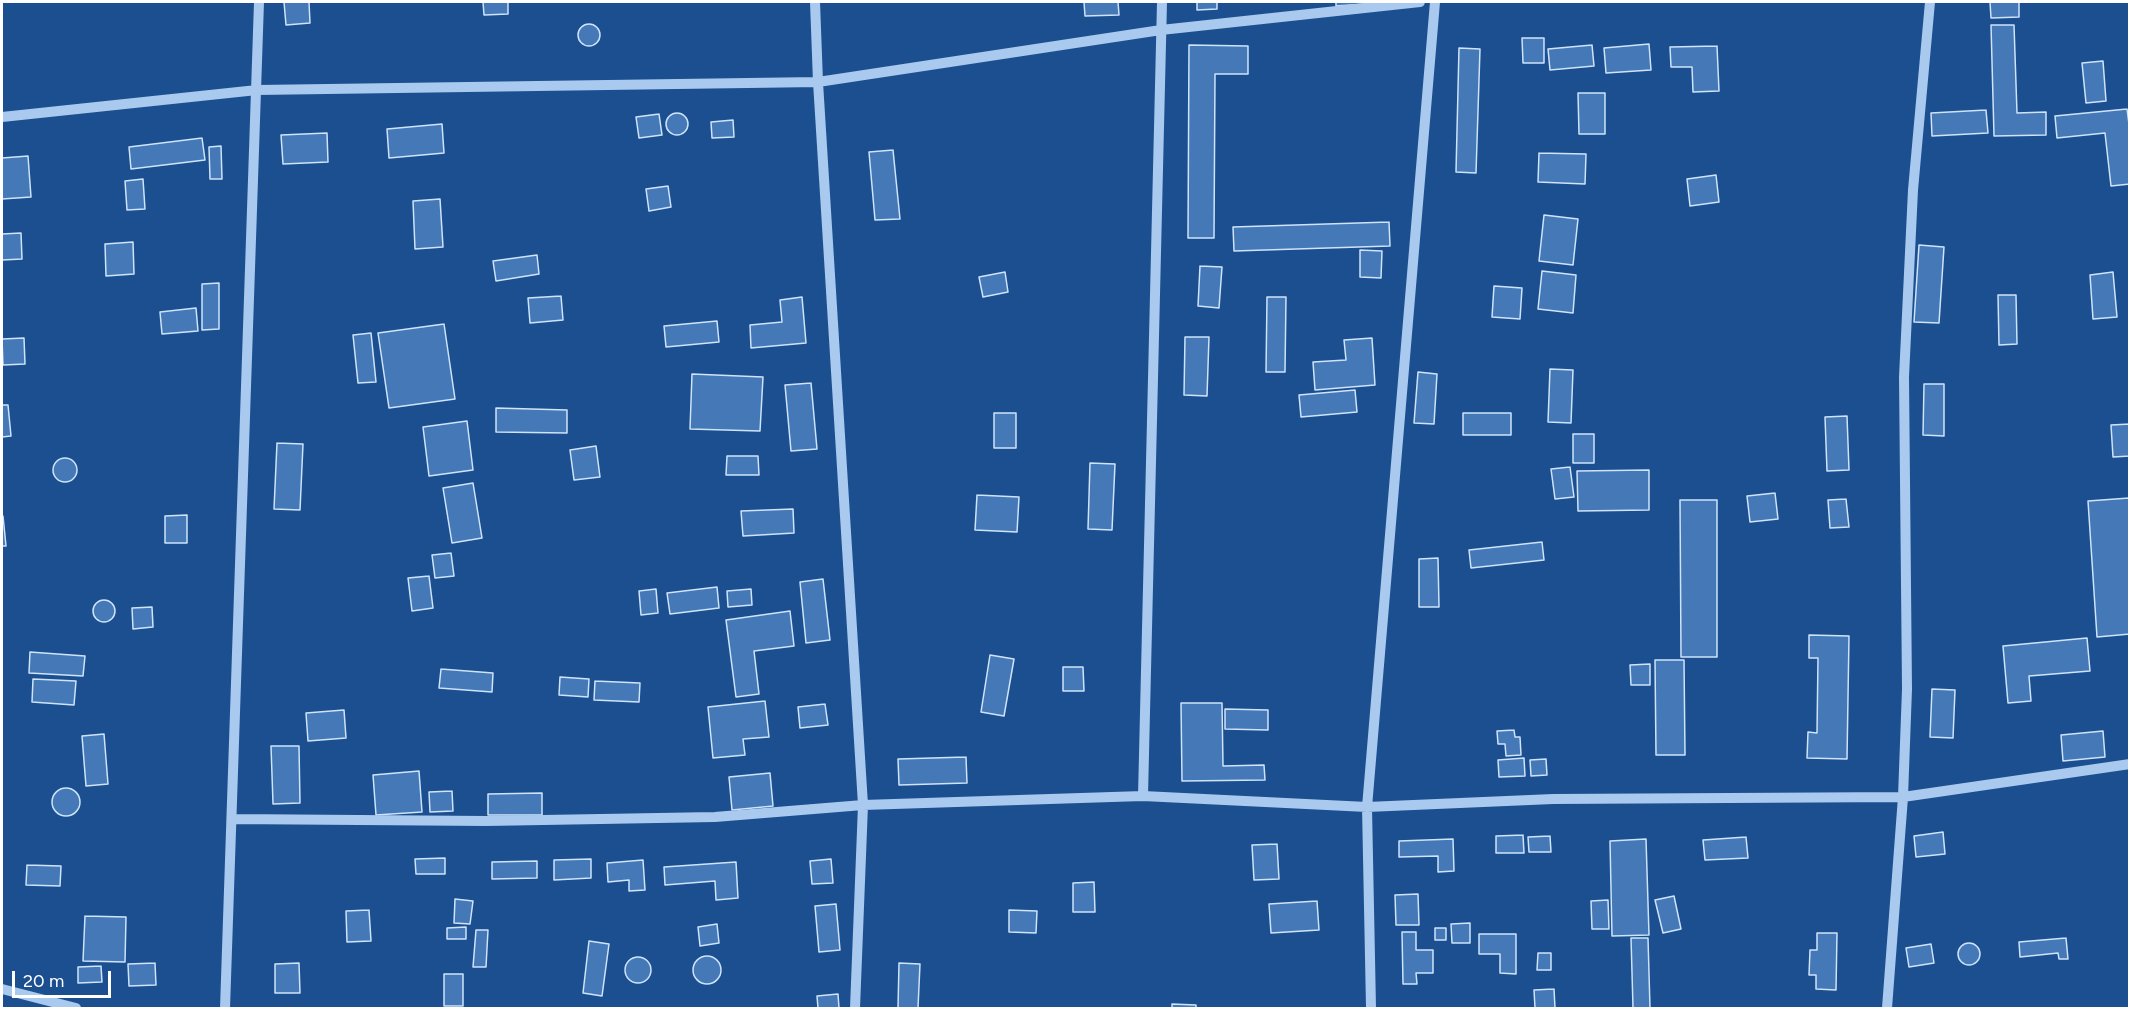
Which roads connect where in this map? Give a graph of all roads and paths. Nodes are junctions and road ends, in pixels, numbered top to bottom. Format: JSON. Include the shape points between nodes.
{"nodes":[{"id":1,"x":259,"y":2,"type":"edge"},
{"id":2,"x":815,"y":2,"type":"edge"},
{"id":3,"x":1162,"y":2,"type":"edge"},
{"id":4,"x":1420,"y":2,"type":"edge"},
{"id":5,"x":1435,"y":2,"type":"edge"},
{"id":6,"x":1930,"y":2,"type":"edge"},
{"id":7,"x":1161,"y":30,"type":"junction"},
{"id":8,"x":818,"y":82,"type":"junction"},
{"id":9,"x":257,"y":90,"type":"junction"},
{"id":10,"x":2,"y":117,"type":"edge"},
{"id":11,"x":2130,"y":764,"type":"edge"},
{"id":12,"x":1143,"y":796,"type":"junction"},
{"id":13,"x":1903,"y":797,"type":"junction"},
{"id":14,"x":863,"y":805,"type":"junction"},
{"id":15,"x":1367,"y":807,"type":"junction"},
{"id":16,"x":232,"y":819,"type":"junction"},
{"id":17,"x":2,"y":989,"type":"edge"},
{"id":18,"x":76,"y":1008,"type":"edge"},
{"id":19,"x":225,"y":1008,"type":"edge"},
{"id":20,"x":855,"y":1008,"type":"edge"},
{"id":21,"x":1371,"y":1008,"type":"edge"},
{"id":22,"x":1887,"y":1008,"type":"edge"}],
"edges":[{"from":1,"to":9,"type":"street"},
{"from":2,"to":8,"type":"street"},
{"from":3,"to":7,"type":"street"},
{"from":4,"to":7,"type":"street"},
{"from":5,"to":15,"type":"street"},
{"from":6,"to":13,"type":"street","via":[[1913,190],[1904,377],[1907,689]]},
{"from":7,"to":8,"type":"street"},
{"from":7,"to":12,"type":"street"},
{"from":8,"to":9,"type":"street"},
{"from":8,"to":14,"type":"street"},
{"from":9,"to":10,"type":"street"},
{"from":9,"to":16,"type":"street"},
{"from":11,"to":13,"type":"street"},
{"from":12,"to":14,"type":"street"},
{"from":12,"to":15,"type":"street"},
{"from":13,"to":15,"type":"street","via":[[1553,800]]},
{"from":13,"to":22,"type":"street"},
{"from":14,"to":16,"type":"street","via":[[704,818]]},
{"from":14,"to":20,"type":"street"},
{"from":15,"to":21,"type":"street"},
{"from":16,"to":19,"type":"street"},
{"from":17,"to":18,"type":"street"}]}
